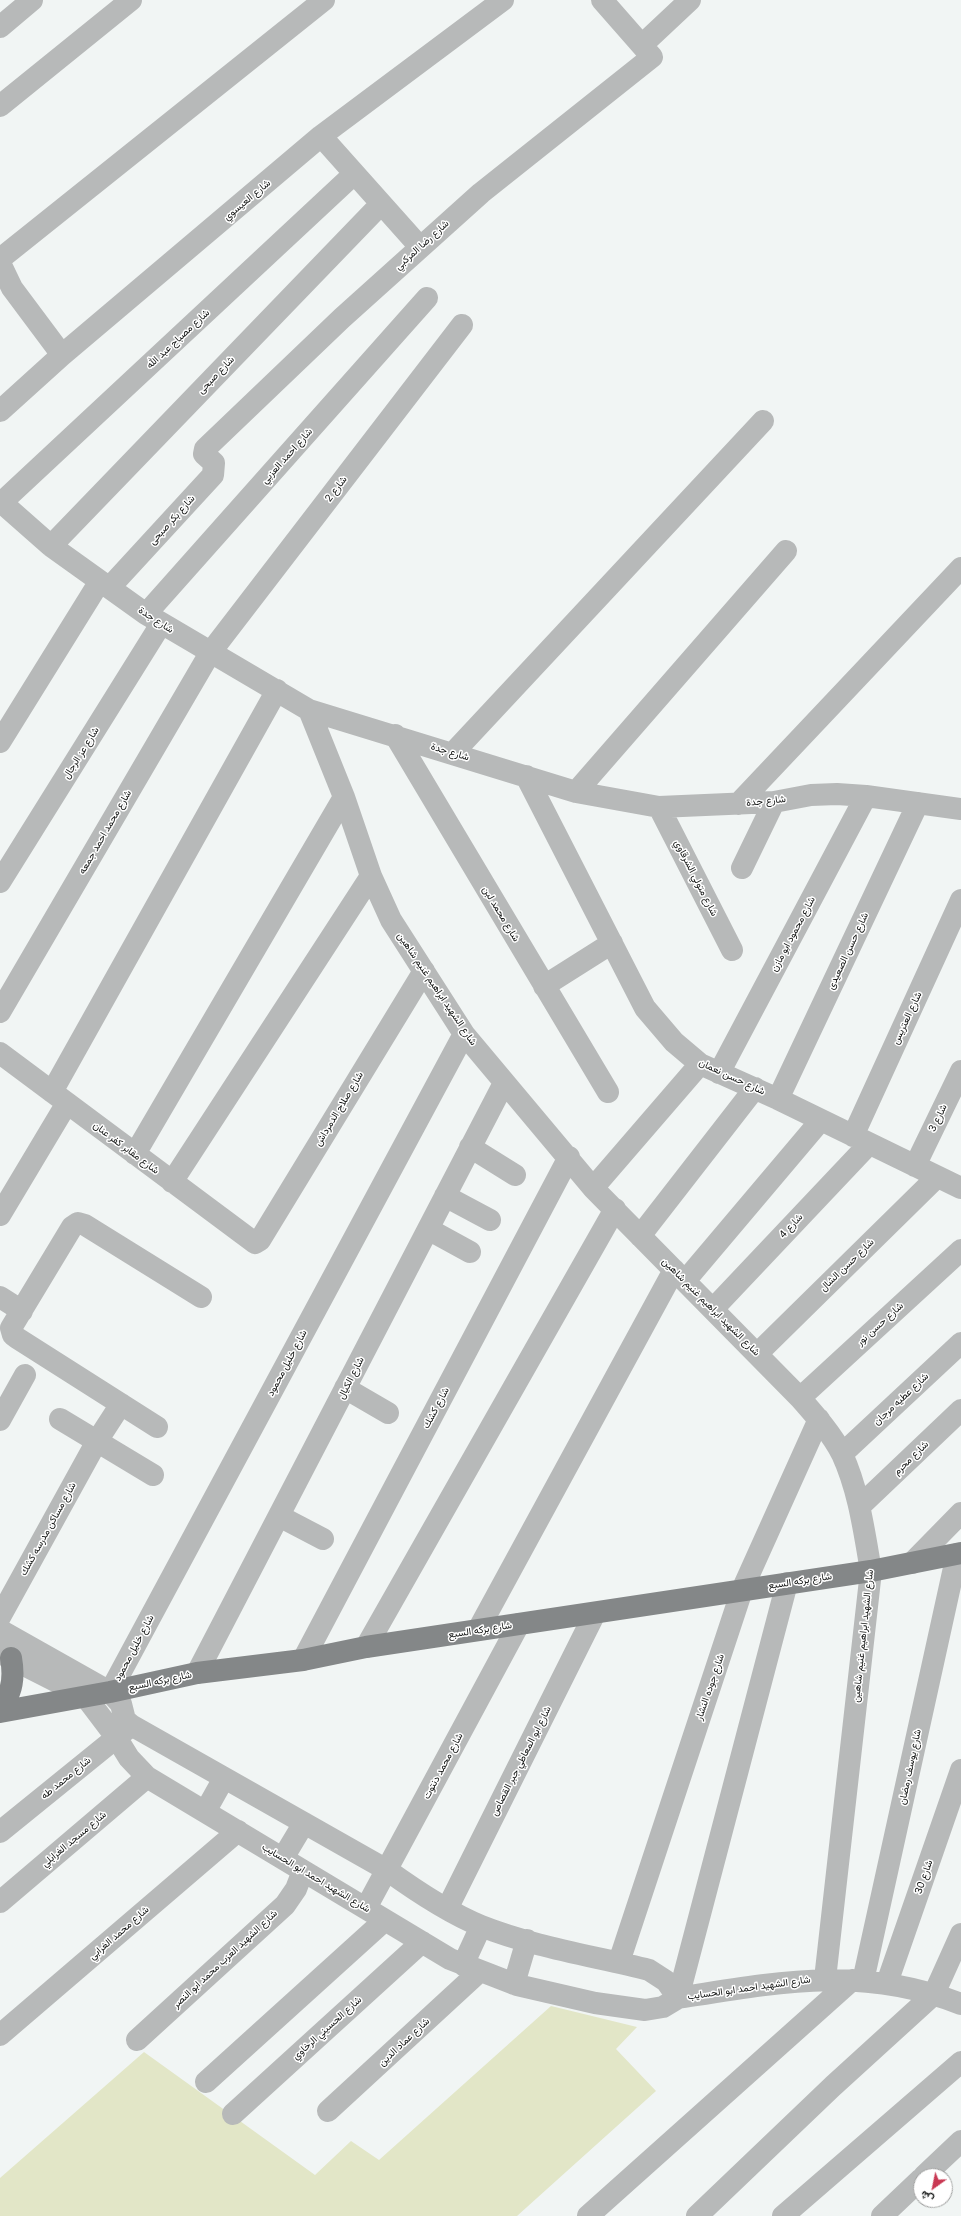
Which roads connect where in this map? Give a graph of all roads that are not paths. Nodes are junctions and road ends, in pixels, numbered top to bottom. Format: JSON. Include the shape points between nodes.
{"nodes":[{"id":1,"x":32,"y":0,"type":"edge"},
{"id":2,"x":131,"y":0,"type":"edge"},
{"id":3,"x":324,"y":0,"type":"edge"},
{"id":4,"x":503,"y":0,"type":"edge"},
{"id":5,"x":602,"y":0,"type":"edge"},
{"id":6,"x":690,"y":0,"type":"edge"},
{"id":7,"x":0,"y":27,"type":"edge"},
{"id":8,"x":647,"y":51,"type":"junction"},
{"id":9,"x":0,"y":106,"type":"edge"},
{"id":10,"x":322,"y":136,"type":"junction"},
{"id":11,"x":354,"y":174,"type":"junction"},
{"id":12,"x":381,"y":204,"type":"junction"},
{"id":13,"x":420,"y":247,"type":"junction"},
{"id":14,"x":0,"y":259,"type":"edge"},
{"id":15,"x":0,"y":263,"type":"edge"},
{"id":16,"x":6,"y":294,"type":"edge"},
{"id":17,"x":427,"y":298,"type":"dead end"},
{"id":18,"x":462,"y":325,"type":"dead end"},
{"id":19,"x":62,"y":355,"type":"junction"},
{"id":20,"x":0,"y":411,"type":"edge"},
{"id":21,"x":763,"y":421,"type":"dead end"},
{"id":22,"x":205,"y":448,"type":"joint"},
{"id":23,"x":1,"y":502,"type":"edge"},
{"id":24,"x":51,"y":546,"type":"junction"},
{"id":25,"x":786,"y":551,"type":"dead end"},
{"id":26,"x":961,"y":568,"type":"edge"},
{"id":27,"x":105,"y":584,"type":"junction"},
{"id":28,"x":154,"y":619,"type":"junction"},
{"id":29,"x":210,"y":653,"type":"junction"},
{"id":30,"x":276,"y":690,"type":"junction"},
{"id":31,"x":309,"y":710,"type":"junction"},
{"id":32,"x":395,"y":735,"type":"junction"},
{"id":33,"x":0,"y":742,"type":"edge"},
{"id":34,"x":453,"y":752,"type":"junction"},
{"id":35,"x":526,"y":776,"type":"junction"},
{"id":36,"x":576,"y":792,"type":"junction"},
{"id":37,"x":866,"y":796,"type":"junction"},
{"id":38,"x":344,"y":797,"type":"junction"},
{"id":39,"x":774,"y":802,"type":"junction"},
{"id":40,"x":918,"y":803,"type":"junction"},
{"id":41,"x":738,"y":804,"type":"junction"},
{"id":42,"x":659,"y":807,"type":"junction"},
{"id":43,"x":961,"y":809,"type":"edge"},
{"id":44,"x":742,"y":868,"type":"dead end"},
{"id":45,"x":371,"y":876,"type":"junction"},
{"id":46,"x":0,"y":882,"type":"edge"},
{"id":47,"x":961,"y":900,"type":"edge"},
{"id":48,"x":612,"y":943,"type":"junction"},
{"id":49,"x":732,"y":950,"type":"dead end"},
{"id":50,"x":424,"y":971,"type":"junction"},
{"id":51,"x":544,"y":986,"type":"junction"},
{"id":52,"x":0,"y":1012,"type":"edge"},
{"id":53,"x":464,"y":1034,"type":"junction"},
{"id":54,"x":3,"y":1062,"type":"edge"},
{"id":55,"x":700,"y":1064,"type":"junction"},
{"id":56,"x":961,"y":1071,"type":"edge"},
{"id":57,"x":719,"y":1073,"type":"junction"},
{"id":58,"x":504,"y":1083,"type":"junction"},
{"id":59,"x":755,"y":1088,"type":"junction"},
{"id":60,"x":608,"y":1092,"type":"dead end"},
{"id":61,"x":59,"y":1098,"type":"junction"},
{"id":62,"x":778,"y":1099,"type":"junction"},
{"id":63,"x":821,"y":1120,"type":"junction"},
{"id":64,"x":861,"y":1140,"type":"junction"},
{"id":65,"x":470,"y":1147,"type":"junction"},
{"id":66,"x":134,"y":1154,"type":"junction"},
{"id":67,"x":569,"y":1157,"type":"junction"},
{"id":68,"x":915,"y":1166,"type":"junction"},
{"id":69,"x":515,"y":1175,"type":"dead end"},
{"id":70,"x":938,"y":1177,"type":"junction"},
{"id":71,"x":172,"y":1182,"type":"junction"},
{"id":72,"x":593,"y":1188,"type":"junction"},
{"id":73,"x":961,"y":1188,"type":"edge"},
{"id":74,"x":445,"y":1196,"type":"junction"},
{"id":75,"x":615,"y":1209,"type":"junction"},
{"id":76,"x":0,"y":1215,"type":"edge"},
{"id":77,"x":490,"y":1220,"type":"dead end"},
{"id":78,"x":428,"y":1229,"type":"junction"},
{"id":79,"x":640,"y":1236,"type":"junction"},
{"id":80,"x":252,"y":1242,"type":"joint"},
{"id":81,"x":961,"y":1250,"type":"edge"},
{"id":82,"x":470,"y":1252,"type":"dead end"},
{"id":83,"x":680,"y":1275,"type":"junction"},
{"id":84,"x":0,"y":1297,"type":"edge"},
{"id":85,"x":201,"y":1298,"type":"dead end"},
{"id":86,"x":713,"y":1309,"type":"junction"},
{"id":87,"x":22,"y":1311,"type":"junction"},
{"id":88,"x":961,"y":1343,"type":"edge"},
{"id":89,"x":757,"y":1354,"type":"junction"},
{"id":90,"x":25,"y":1375,"type":"dead end"},
{"id":91,"x":345,"y":1388,"type":"junction"},
{"id":92,"x":800,"y":1398,"type":"junction"},
{"id":93,"x":121,"y":1404,"type":"junction"},
{"id":94,"x":961,"y":1410,"type":"edge"},
{"id":95,"x":388,"y":1413,"type":"dead end"},
{"id":96,"x":60,"y":1418,"type":"dead end"},
{"id":97,"x":819,"y":1419,"type":"junction"},
{"id":98,"x":0,"y":1420,"type":"edge"},
{"id":99,"x":157,"y":1427,"type":"dead end"},
{"id":100,"x":97,"y":1441,"type":"junction"},
{"id":101,"x":842,"y":1454,"type":"junction"},
{"id":102,"x":153,"y":1475,"type":"dead end"},
{"id":103,"x":860,"y":1506,"type":"junction"},
{"id":104,"x":961,"y":1513,"type":"edge"},
{"id":105,"x":279,"y":1516,"type":"junction"},
{"id":106,"x":323,"y":1538,"type":"dead end"},
{"id":107,"x":959,"y":1554,"type":"edge"},
{"id":108,"x":912,"y":1563,"type":"junction"},
{"id":109,"x":871,"y":1571,"type":"junction"},
{"id":110,"x":787,"y":1583,"type":"junction"},
{"id":111,"x":742,"y":1590,"type":"junction"},
{"id":112,"x":595,"y":1613,"type":"junction"},
{"id":113,"x":0,"y":1617,"type":"edge"},
{"id":114,"x":519,"y":1624,"type":"junction"},
{"id":115,"x":0,"y":1630,"type":"edge"},
{"id":116,"x":478,"y":1630,"type":"junction"},
{"id":117,"x":366,"y":1648,"type":"junction"},
{"id":118,"x":6,"y":1655,"type":"edge"},
{"id":119,"x":303,"y":1660,"type":"junction"},
{"id":120,"x":197,"y":1673,"type":"junction"},
{"id":121,"x":110,"y":1692,"type":"junction"},
{"id":122,"x":85,"y":1696,"type":"junction"},
{"id":123,"x":0,"y":1706,"type":"edge"},
{"id":124,"x":0,"y":1712,"type":"edge"},
{"id":125,"x":124,"y":1731,"type":"junction"},
{"id":126,"x":961,"y":1770,"type":"edge"},
{"id":127,"x":147,"y":1777,"type":"junction"},
{"id":128,"x":224,"y":1778,"type":"junction"},
{"id":129,"x":205,"y":1812,"type":"junction"},
{"id":130,"x":304,"y":1823,"type":"junction"},
{"id":131,"x":238,"y":1831,"type":"junction"},
{"id":132,"x":0,"y":1832,"type":"edge"},
{"id":133,"x":283,"y":1858,"type":"junction"},
{"id":134,"x":387,"y":1870,"type":"junction"},
{"id":135,"x":303,"y":1871,"type":"junction"},
{"id":136,"x":0,"y":1902,"type":"edge"},
{"id":137,"x":366,"y":1908,"type":"junction"},
{"id":138,"x":447,"y":1909,"type":"junction"},
{"id":139,"x":385,"y":1920,"type":"junction"},
{"id":140,"x":481,"y":1926,"type":"junction"},
{"id":141,"x":961,"y":1934,"type":"edge"},
{"id":142,"x":527,"y":1940,"type":"junction"},
{"id":143,"x":422,"y":1942,"type":"junction"},
{"id":144,"x":619,"y":1962,"type":"junction"},
{"id":145,"x":471,"y":1968,"type":"junction"},
{"id":146,"x":825,"y":1979,"type":"junction"},
{"id":147,"x":858,"y":1980,"type":"junction"},
{"id":148,"x":887,"y":1983,"type":"junction"},
{"id":149,"x":514,"y":1984,"type":"junction"},
{"id":150,"x":934,"y":1994,"type":"junction"},
{"id":151,"x":678,"y":1998,"type":"junction"},
{"id":152,"x":961,"y":2004,"type":"edge"},
{"id":153,"x":0,"y":2035,"type":"edge"},
{"id":154,"x":137,"y":2040,"type":"dead end"},
{"id":155,"x":961,"y":2062,"type":"edge"},
{"id":156,"x":206,"y":2082,"type":"dead end"},
{"id":157,"x":328,"y":2111,"type":"dead end"},
{"id":158,"x":233,"y":2114,"type":"dead end"},
{"id":159,"x":961,"y":2141,"type":"edge"},
{"id":160,"x":932,"y":2168,"type":"edge"},
{"id":161,"x":913,"y":2187,"type":"edge"},
{"id":162,"x":588,"y":2216,"type":"edge"},
{"id":163,"x":697,"y":2216,"type":"edge"},
{"id":164,"x":783,"y":2216,"type":"edge"},
{"id":165,"x":882,"y":2216,"type":"edge"}],
"edges":[{"from":1,"to":7,"type":"street"},
{"from":2,"to":9,"type":"street"},
{"from":3,"to":14,"type":"street"},
{"from":4,"to":10,"type":"street","name":"شارع العيسوي"},
{"from":5,"to":8,"type":"street"},
{"from":6,"to":8,"type":"street","name":"شارع رضا المركبي"},
{"from":8,"to":13,"type":"street","name":"شارع رضا المركبي"},
{"from":10,"to":11,"type":"street"},
{"from":10,"to":19,"type":"street","name":"شارع العيسوي"},
{"from":11,"to":12,"type":"street"},
{"from":11,"to":23,"type":"street","name":"شارع مصباح عبد الله"},
{"from":12,"to":13,"type":"street"},
{"from":12,"to":24,"type":"street","name":"شارع صبحى"},
{"from":13,"to":22,"type":"street","name":"شارع رضا المركبي"},
{"from":15,"to":16,"type":"street"},
{"from":16,"to":19,"type":"street"},
{"from":17,"to":28,"type":"street","name":"شارع احمد العزبي"},
{"from":18,"to":29,"type":"street","name":"شارع 2"},
{"from":19,"to":20,"type":"street","name":"شارع العيسوي"},
{"from":21,"to":34,"type":"street"},
{"from":22,"to":27,"type":"street","name":"شارع بكر صبحى","via":[[204,454],[214,463],[213,475]]},
{"from":23,"to":24,"type":"street","name":"شارع جدة"},
{"from":24,"to":27,"type":"street","name":"شارع جدة"},
{"from":25,"to":36,"type":"street"},
{"from":26,"to":41,"type":"street"},
{"from":27,"to":28,"type":"street","name":"شارع جدة"},
{"from":27,"to":33,"type":"street"},
{"from":28,"to":29,"type":"street","name":"شارع جدة"},
{"from":28,"to":46,"type":"street","name":"شارع عز الرجال"},
{"from":29,"to":30,"type":"street","name":"شارع جدة"},
{"from":29,"to":52,"type":"street","name":"شارع محمد احمد جمعه"},
{"from":30,"to":31,"type":"street","name":"شارع جدة"},
{"from":30,"to":61,"type":"street"},
{"from":31,"to":32,"type":"street","name":"شارع جدة"},
{"from":31,"to":38,"type":"street","name":"شارع الشهيد ابراهيم غنيم شاهين"},
{"from":32,"to":34,"type":"street","name":"شارع جدة"},
{"from":32,"to":51,"type":"street","name":"شارع محمد لبن"},
{"from":34,"to":35,"type":"street","name":"شارع جدة"},
{"from":35,"to":36,"type":"street","name":"شارع جدة"},
{"from":35,"to":48,"type":"street","name":"شارع حسن نعمان"},
{"from":36,"to":42,"type":"street","name":"شارع جدة"},
{"from":37,"to":39,"type":"street","name":"شارع جدة","via":[[811,795]]},
{"from":37,"to":40,"type":"street","name":"شارع جدة"},
{"from":37,"to":57,"type":"street","name":"شارع محمود ابو مازن"},
{"from":38,"to":45,"type":"street","name":"شارع الشهيد ابراهيم غنيم شاهين"},
{"from":38,"to":66,"type":"street"},
{"from":39,"to":41,"type":"street","name":"شارع جدة"},
{"from":39,"to":44,"type":"street"},
{"from":40,"to":43,"type":"street","name":"شارع جدة"},
{"from":40,"to":62,"type":"street","name":"شارع حسن الصعيدى"},
{"from":41,"to":42,"type":"street","name":"شارع جدة"},
{"from":42,"to":49,"type":"street","name":"شارع متولي الشرقاوي"},
{"from":45,"to":50,"type":"street","name":"شارع الشهيد ابراهيم غنيم شاهين","via":[[391,920]]},
{"from":45,"to":71,"type":"street"},
{"from":47,"to":64,"type":"street","name":"شارع العتريس"},
{"from":48,"to":51,"type":"street"},
{"from":48,"to":55,"type":"street","name":"شارع حسن نعمان","via":[[645,1008],[674,1042]]},
{"from":50,"to":53,"type":"street","name":"شارع الشهيد ابراهيم غنيم شاهين"},
{"from":50,"to":80,"type":"street","name":"شارع صلاح الدمرداش","via":[[260,1240]]},
{"from":51,"to":60,"type":"street","name":"شارع محمد لبن"},
{"from":53,"to":58,"type":"street","name":"شارع الشهيد ابراهيم غنيم شاهين"},
{"from":53,"to":121,"type":"street","name":"شارع خليل محمود"},
{"from":54,"to":61,"type":"street","name":"شارع مقابر كفر عنان"},
{"from":55,"to":57,"type":"street","name":"شارع حسن نعمان"},
{"from":55,"to":72,"type":"street"},
{"from":56,"to":68,"type":"street","name":"شارع 3"},
{"from":57,"to":59,"type":"street","name":"شارع حسن نعمان"},
{"from":58,"to":65,"type":"street","name":"شارع الكيال"},
{"from":58,"to":67,"type":"street","name":"شارع الشهيد ابراهيم غنيم شاهين"},
{"from":59,"to":62,"type":"street","name":"شارع حسن نعمان"},
{"from":59,"to":79,"type":"street"},
{"from":61,"to":66,"type":"street","name":"شارع مقابر كفر عنان"},
{"from":61,"to":76,"type":"street"},
{"from":62,"to":63,"type":"street","name":"شارع حسن نعمان"},
{"from":63,"to":64,"type":"street","name":"شارع حسن نعمان"},
{"from":63,"to":83,"type":"street"},
{"from":64,"to":68,"type":"street","name":"شارع حسن نعمان"},
{"from":64,"to":86,"type":"street","name":"شارع 4"},
{"from":65,"to":69,"type":"street"},
{"from":65,"to":74,"type":"street","name":"شارع الكيال"},
{"from":66,"to":71,"type":"street","name":"شارع مقابر كفر عنان"},
{"from":67,"to":72,"type":"street","name":"شارع الشهيد ابراهيم غنيم شاهين"},
{"from":67,"to":119,"type":"street","name":"شارع كشك"},
{"from":68,"to":70,"type":"street","name":"شارع حسن نعمان"},
{"from":70,"to":73,"type":"street","name":"شارع حسن نعمان"},
{"from":70,"to":89,"type":"street","name":"شارع حسن الشال"},
{"from":71,"to":80,"type":"street","name":"شارع مقابر كفر عنان"},
{"from":72,"to":75,"type":"street","name":"شارع الشهيد ابراهيم غنيم شاهين"},
{"from":74,"to":77,"type":"street"},
{"from":74,"to":78,"type":"street","name":"شارع الكيال"},
{"from":75,"to":79,"type":"street","name":"شارع الشهيد ابراهيم غنيم شاهين"},
{"from":75,"to":117,"type":"street"},
{"from":78,"to":82,"type":"street"},
{"from":78,"to":91,"type":"street","name":"شارع الكيال"},
{"from":79,"to":83,"type":"street","name":"شارع الشهيد ابراهيم غنيم شاهين"},
{"from":81,"to":92,"type":"street","name":"شارع حسن نور"},
{"from":83,"to":86,"type":"street","name":"شارع الشهيد ابراهيم غنيم شاهين"},
{"from":83,"to":116,"type":"street"},
{"from":84,"to":87,"type":"street"},
{"from":85,"to":87,"type":"street","via":[[78,1223],[72,1227]]},
{"from":86,"to":89,"type":"street","name":"شارع الشهيد ابراهيم غنيم شاهين"},
{"from":87,"to":93,"type":"street","via":[[11,1328],[13,1335]]},
{"from":88,"to":101,"type":"street","name":"شارع عطيه مرجان"},
{"from":89,"to":92,"type":"street","name":"شارع الشهيد ابراهيم غنيم شاهين"},
{"from":90,"to":98,"type":"street"},
{"from":91,"to":95,"type":"street"},
{"from":91,"to":105,"type":"street","name":"شارع الكيال"},
{"from":92,"to":97,"type":"street","name":"شارع الشهيد ابراهيم غنيم شاهين"},
{"from":93,"to":99,"type":"street"},
{"from":93,"to":100,"type":"street","name":"شارع مساكن مدرسه كشك"},
{"from":94,"to":103,"type":"street","name":"شارع محرم"},
{"from":96,"to":100,"type":"street"},
{"from":97,"to":101,"type":"street","name":"شارع الشهيد ابراهيم غنيم شاهين"},
{"from":97,"to":111,"type":"street","name":"شارع جوده النشار"},
{"from":100,"to":102,"type":"street"},
{"from":100,"to":113,"type":"street","name":"شارع مساكن مدرسه كشك"},
{"from":101,"to":103,"type":"street","name":"شارع الشهيد ابراهيم غنيم شاهين"},
{"from":103,"to":109,"type":"street","name":"شارع الشهيد ابراهيم غنيم شاهين"},
{"from":104,"to":108,"type":"street"},
{"from":105,"to":106,"type":"street"},
{"from":105,"to":120,"type":"street","name":"شارع الكيال"},
{"from":107,"to":108,"type":"main road","name":"شارع بركه السبع"},
{"from":107,"to":147,"type":"street","name":"شارع يوسف رمضان"},
{"from":108,"to":109,"type":"main road","name":"شارع بركه السبع"},
{"from":109,"to":110,"type":"main road","name":"شارع بركه السبع"},
{"from":109,"to":146,"type":"street","name":"شارع الشهيد ابراهيم غنيم شاهين"},
{"from":110,"to":111,"type":"main road","name":"شارع بركه السبع"},
{"from":110,"to":151,"type":"street"},
{"from":111,"to":112,"type":"main road","name":"شارع بركه السبع"},
{"from":111,"to":144,"type":"street","name":"شارع جوده النشار"},
{"from":112,"to":114,"type":"main road","name":"شارع بركه السبع"},
{"from":112,"to":138,"type":"street","name":"شارع ابو المعاطي جبر القصاص"},
{"from":114,"to":116,"type":"main road","name":"شارع بركه السبع"},
{"from":114,"to":134,"type":"street","name":"شارع محمد دنتوت"},
{"from":115,"to":121,"type":"street","name":"شارع الشهيد احمد ابو الحسايب"},
{"from":116,"to":117,"type":"main road","name":"شارع بركه السبع"},
{"from":117,"to":119,"type":"main road","name":"شارع بركه السبع"},
{"from":118,"to":122,"type":"street","name":"شارع الشهيد احمد ابو الحسايب"},
{"from":118,"to":123,"type":"main road","via":[[14,1674],[11,1689]]},
{"from":119,"to":120,"type":"main road","name":"شارع بركه السبع"},
{"from":120,"to":121,"type":"main road","name":"شارع بركه السبع"},
{"from":121,"to":122,"type":"main road","name":"شارع بركه السبع"},
{"from":121,"to":125,"type":"street","name":"شارع الشهيد احمد ابو الحسايب","via":[[120,1704],[125,1720]]},
{"from":122,"to":124,"type":"main road","name":"شارع بركه السبع"},
{"from":122,"to":125,"type":"street","name":"شارع الشهيد احمد ابو الحسايب"},
{"from":125,"to":127,"type":"street","name":"شارع الشهيد احمد ابو الحسايب","via":[[129,1758]]},
{"from":125,"to":128,"type":"street","name":"شارع الشهيد احمد ابو الحسايب"},
{"from":125,"to":132,"type":"street","name":"شارع محمد طه"},
{"from":126,"to":148,"type":"street","name":"شارع 30"},
{"from":127,"to":129,"type":"street","name":"شارع الشهيد احمد ابو الحسايب"},
{"from":127,"to":136,"type":"street","name":"شارع مسجد الغرابلي"},
{"from":128,"to":129,"type":"street"},
{"from":128,"to":130,"type":"street","name":"شارع الشهيد احمد ابو الحسايب"},
{"from":129,"to":131,"type":"street","name":"شارع الشهيد احمد ابو الحسايب"},
{"from":130,"to":133,"type":"street"},
{"from":130,"to":134,"type":"street","name":"شارع الشهيد احمد ابو الحسايب"},
{"from":131,"to":133,"type":"street","name":"شارع الشهيد احمد ابو الحسايب"},
{"from":131,"to":153,"type":"street","name":"شارع محمد الغرابي"},
{"from":133,"to":135,"type":"street","name":"شارع الشهيد احمد ابو الحسايب"},
{"from":134,"to":137,"type":"street","name":"شارع محمد دنتوت"},
{"from":134,"to":138,"type":"street","name":"شارع الشهيد احمد ابو الحسايب"},
{"from":135,"to":137,"type":"street","name":"شارع الشهيد احمد ابو الحسايب"},
{"from":135,"to":154,"type":"street","name":"شارع الشهيد العزب محمد ابو النصر","via":[[296,1889],[285,1905]]},
{"from":137,"to":139,"type":"street","name":"شارع الشهيد احمد ابو الحسايب"},
{"from":138,"to":140,"type":"street","name":"شارع الشهيد احمد ابو الحسايب"},
{"from":139,"to":143,"type":"street","name":"شارع الشهيد احمد ابو الحسايب"},
{"from":139,"to":156,"type":"street"},
{"from":140,"to":142,"type":"street","name":"شارع الشهيد احمد ابو الحسايب"},
{"from":140,"to":145,"type":"street"},
{"from":141,"to":150,"type":"street"},
{"from":142,"to":144,"type":"street","name":"شارع الشهيد احمد ابو الحسايب"},
{"from":142,"to":149,"type":"street"},
{"from":143,"to":145,"type":"street","name":"شارع الشهيد احمد ابو الحسايب"},
{"from":143,"to":158,"type":"street","name":"شارع الحسيني الرخاوي"},
{"from":144,"to":151,"type":"street","name":"شارع الشهيد احمد ابو الحسايب","via":[[658,1974]]},
{"from":145,"to":149,"type":"street","name":"شارع الشهيد احمد ابو الحسايب"},
{"from":145,"to":157,"type":"street","name":"شارع عماد الدين"},
{"from":146,"to":147,"type":"street","name":"شارع الشهيد احمد ابو الحسايب"},
{"from":146,"to":151,"type":"street","name":"شارع الشهيد احمد ابو الحسايب","via":[[787,1981]]},
{"from":147,"to":148,"type":"street","name":"شارع الشهيد احمد ابو الحسايب"},
{"from":147,"to":162,"type":"street"},
{"from":148,"to":150,"type":"street","name":"شارع الشهيد احمد ابو الحسايب"},
{"from":149,"to":151,"type":"street","name":"شارع الشهيد احمد ابو الحسايب","via":[[569,1998],[645,2010],[663,2007]]},
{"from":150,"to":152,"type":"street","name":"شارع الشهيد احمد ابو الحسايب"},
{"from":150,"to":163,"type":"street"},
{"from":155,"to":164,"type":"street"},
{"from":159,"to":160,"type":"street"},
{"from":161,"to":165,"type":"street"}]}
